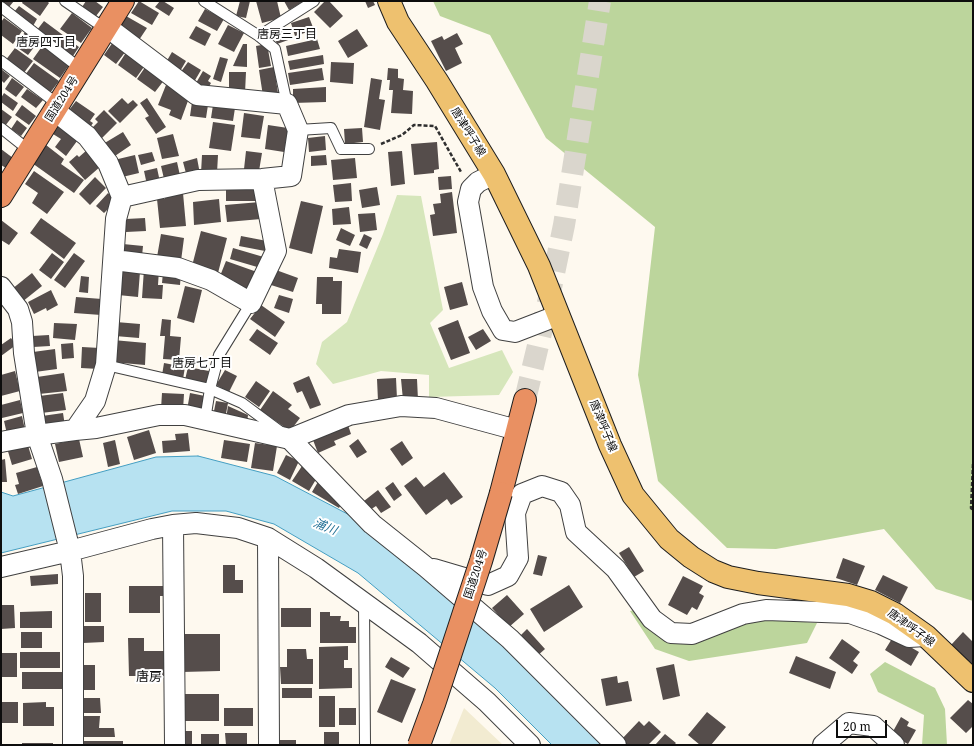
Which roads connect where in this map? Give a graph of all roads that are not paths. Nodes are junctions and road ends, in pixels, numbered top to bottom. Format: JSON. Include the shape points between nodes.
{"nodes":[{"id":1,"x":65,"y":1,"type":"edge"},
{"id":2,"x":123,"y":1,"type":"edge"},
{"id":3,"x":204,"y":1,"type":"edge"},
{"id":4,"x":314,"y":1,"type":"edge"},
{"id":5,"x":389,"y":1,"type":"edge"},
{"id":6,"x":1,"y":7,"type":"edge"},
{"id":7,"x":107,"y":27,"type":"junction"},
{"id":8,"x":259,"y":36,"type":"junction"},
{"id":9,"x":1,"y":61,"type":"edge"},
{"id":10,"x":81,"y":69,"type":"junction"},
{"id":11,"x":287,"y":104,"type":"junction"},
{"id":12,"x":55,"y":111,"type":"junction"},
{"id":13,"x":1,"y":128,"type":"edge"},
{"id":14,"x":298,"y":130,"type":"junction"},
{"id":15,"x":369,"y":149,"type":"road end"},
{"id":16,"x":30,"y":151,"type":"junction"},
{"id":17,"x":494,"y":174,"type":"junction"},
{"id":18,"x":262,"y":179,"type":"junction"},
{"id":19,"x":1,"y":196,"type":"edge"},
{"id":20,"x":122,"y":197,"type":"junction"},
{"id":21,"x":114,"y":260,"type":"junction"},
{"id":22,"x":1,"y":286,"type":"edge"},
{"id":23,"x":251,"y":303,"type":"junction"},
{"id":24,"x":559,"y":315,"type":"junction"},
{"id":25,"x":106,"y":365,"type":"junction"},
{"id":26,"x":210,"y":389,"type":"junction"},
{"id":27,"x":525,"y":400,"type":"tunnel mouth"},
{"id":28,"x":206,"y":420,"type":"junction"},
{"id":29,"x":75,"y":430,"type":"junction"},
{"id":30,"x":517,"y":430,"type":"junction"},
{"id":31,"x":37,"y":435,"type":"junction"},
{"id":32,"x":290,"y":439,"type":"junction"},
{"id":33,"x":1,"y":442,"type":"edge"},
{"id":34,"x":173,"y":525,"type":"junction"},
{"id":35,"x":268,"y":538,"type":"junction"},
{"id":36,"x":70,"y":551,"type":"junction"},
{"id":37,"x":1,"y":567,"type":"edge"},
{"id":38,"x":426,"y":567,"type":"junction"},
{"id":39,"x":364,"y":603,"type":"junction"},
{"id":40,"x":926,"y":636,"type":"junction"},
{"id":41,"x":973,"y":680,"type":"edge"},
{"id":42,"x":73,"y":745,"type":"edge"},
{"id":43,"x":175,"y":745,"type":"edge"},
{"id":44,"x":269,"y":745,"type":"edge"},
{"id":45,"x":365,"y":745,"type":"edge"},
{"id":46,"x":419,"y":745,"type":"edge"},
{"id":47,"x":530,"y":745,"type":"edge"},
{"id":48,"x":616,"y":745,"type":"edge"},
{"id":49,"x":823,"y":745,"type":"edge"},
{"id":50,"x":894,"y":745,"type":"edge"}],
"edges":[{"from":1,"to":7,"type":"lane"},
{"from":2,"to":7,"type":"highway","name":"国道204号"},
{"from":3,"to":8,"type":"lane"},
{"from":4,"to":8,"type":"lane"},
{"from":5,"to":17,"type":"main road","name":"唐津呼子線","via":[[398,22]]},
{"from":6,"to":10,"type":"lane"},
{"from":7,"to":10,"type":"highway","name":"国道204号"},
{"from":7,"to":11,"type":"street","via":[[197,95]]},
{"from":8,"to":11,"type":"lane","via":[[275,49]]},
{"from":9,"to":12,"type":"lane","via":[[51,99]]},
{"from":10,"to":12,"type":"highway","name":"国道204号"},
{"from":11,"to":14,"type":"street"},
{"from":12,"to":16,"type":"highway","name":"国道204号"},
{"from":12,"to":20,"type":"street","via":[[87,136],[108,163]]},
{"from":13,"to":16,"type":"lane"},
{"from":14,"to":15,"type":"lane","via":[[331,128],[340,149]]},
{"from":14,"to":18,"type":"street","via":[[292,176]]},
{"from":16,"to":19,"type":"highway","name":"国道204号"},
{"from":17,"to":24,"type":"main road","name":"唐津呼子線","via":[[539,266]]},
{"from":17,"to":24,"type":"street","via":[[478,182],[471,189],[468,202],[483,287],[492,310],[503,330],[515,332]]},
{"from":18,"to":20,"type":"street","via":[[198,180]]},
{"from":18,"to":23,"type":"street","via":[[276,251]]},
{"from":20,"to":21,"type":"street","via":[[116,219]]},
{"from":21,"to":23,"type":"street","via":[[178,268],[212,280]]},
{"from":21,"to":25,"type":"street"},
{"from":22,"to":31,"type":"street","via":[[18,309],[22,322],[24,353]]},
{"from":23,"to":26,"type":"lane","via":[[219,355]]},
{"from":24,"to":40,"type":"main road","name":"唐津呼子線","via":[[610,445],[634,495],[669,539],[712,570],[758,583],[848,595],[871,602],[895,614]]},
{"from":25,"to":26,"type":"lane"},
{"from":25,"to":29,"type":"street","via":[[95,401]]},
{"from":26,"to":28,"type":"lane"},
{"from":26,"to":32,"type":"lane","via":[[242,403]]},
{"from":27,"to":30,"type":"highway","name":"国道204号"},
{"from":28,"to":29,"type":"street","via":[[185,415],[159,415]]},
{"from":28,"to":32,"type":"street"},
{"from":29,"to":31,"type":"street"},
{"from":30,"to":32,"type":"street","via":[[436,408],[401,406],[349,415]]},
{"from":30,"to":46,"type":"highway","name":"国道204号","bridge":true,"via":[[478,569]]},
{"from":31,"to":33,"type":"street"},
{"from":31,"to":36,"type":"street","via":[[52,479]]},
{"from":32,"to":38,"type":"street","via":[[372,524]]},
{"from":34,"to":35,"type":"street","via":[[196,523],[238,528]]},
{"from":34,"to":36,"type":"street"},
{"from":34,"to":43,"type":"street"},
{"from":35,"to":39,"type":"street","via":[[316,568]]},
{"from":35,"to":44,"type":"street"},
{"from":36,"to":37,"type":"street"},
{"from":36,"to":42,"type":"street","via":[[73,576]]},
{"from":38,"to":40,"type":"street","via":[[488,585],[508,576],[518,558],[515,513],[522,494],[542,486],[561,492],[570,506],[576,532],[616,569],[652,619],[671,633],[692,634],[743,614],[766,610],[850,614],[909,637]]},
{"from":38,"to":48,"type":"street","via":[[510,639]]},
{"from":39,"to":45,"type":"lane"},
{"from":39,"to":47,"type":"street","via":[[419,643],[488,702]]},
{"from":40,"to":41,"type":"main road","name":"唐津呼子線"},
{"from":49,"to":50,"type":"street","via":[[849,723],[873,726]]}]}
